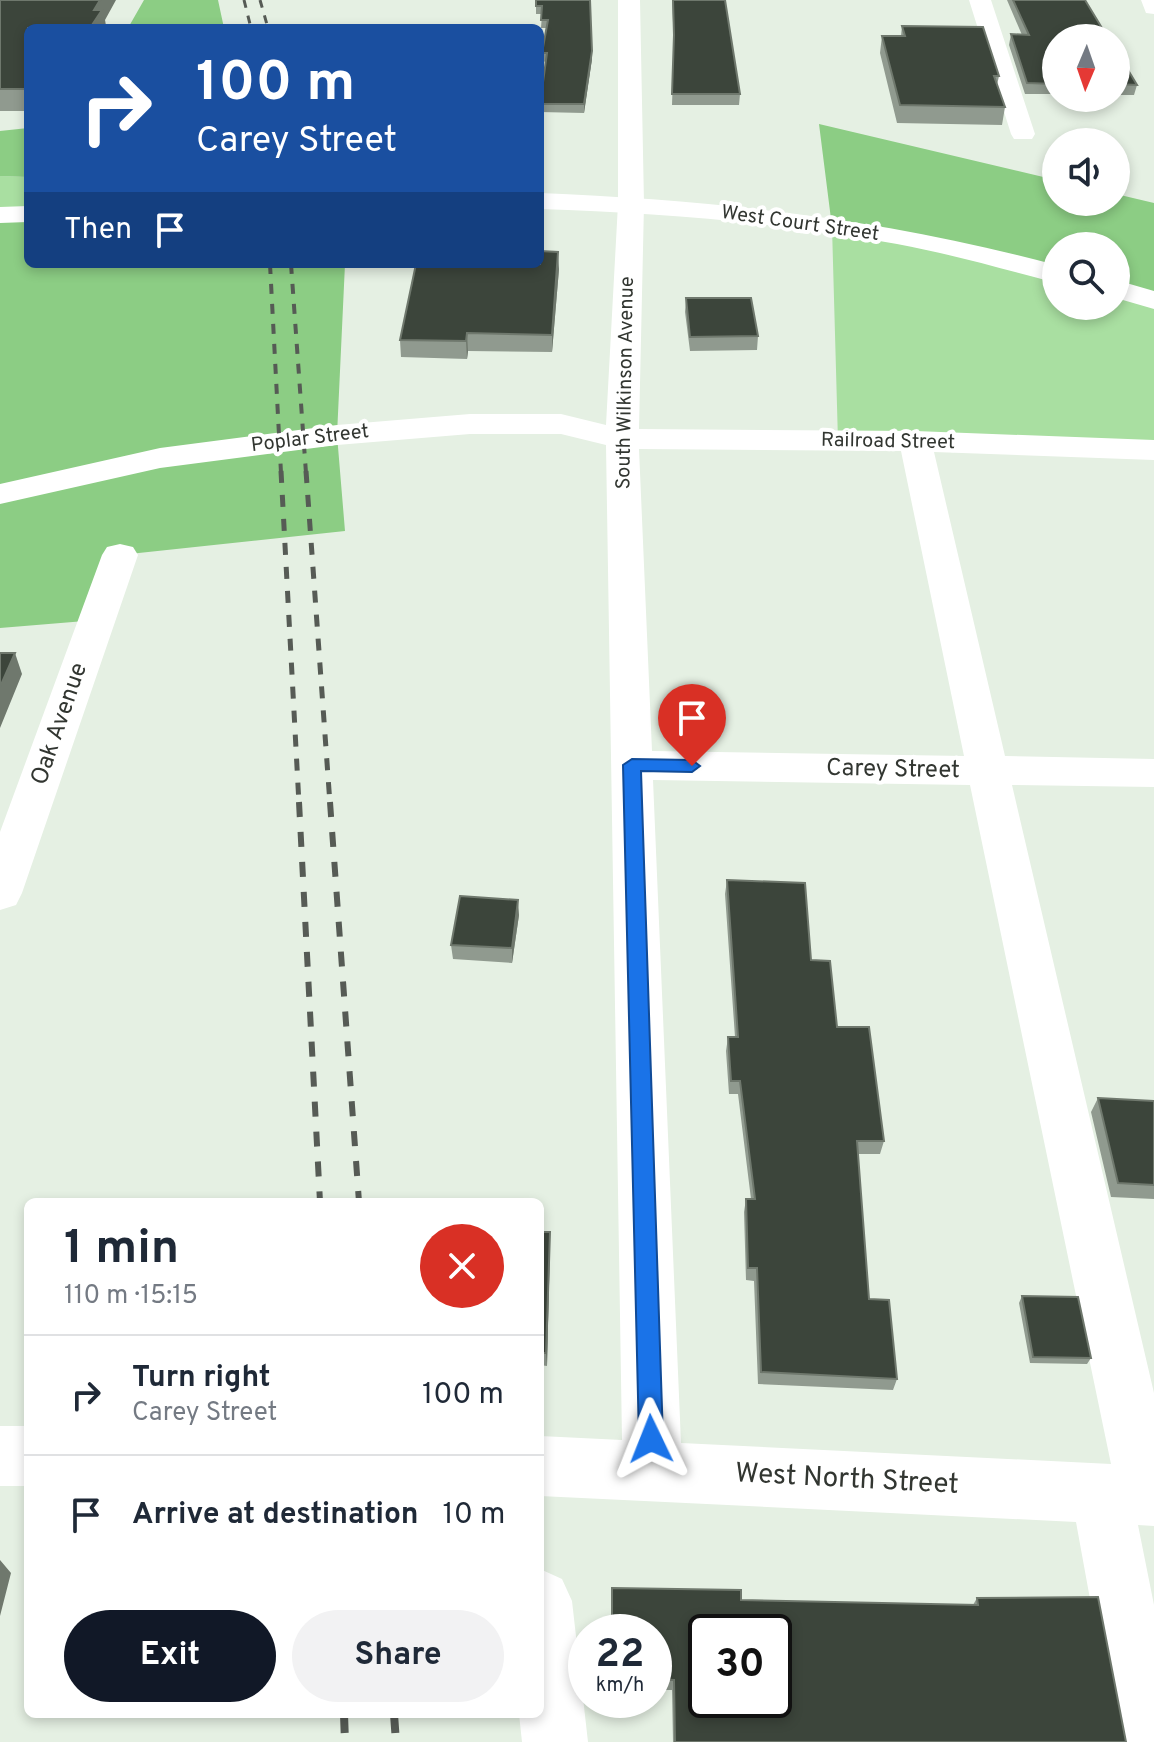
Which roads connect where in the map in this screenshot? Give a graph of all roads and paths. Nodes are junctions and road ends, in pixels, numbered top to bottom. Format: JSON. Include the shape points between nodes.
{"nodes":[{"id":1,"x":629,"y":0,"type":"edge"},
{"id":2,"x":1152,"y":0,"type":"edge"},
{"id":3,"x":975,"y":1,"type":"edge"},
{"id":4,"x":1154,"y":8,"type":"edge"},
{"id":5,"x":1023,"y":134,"type":"dead end"},
{"id":6,"x":544,"y":201,"type":"edge"},
{"id":7,"x":631,"y":204,"type":"junction"},
{"id":8,"x":24,"y":214,"type":"edge"},
{"id":9,"x":0,"y":215,"type":"edge"},
{"id":10,"x":1042,"y":270,"type":"edge"},
{"id":11,"x":1130,"y":293,"type":"edge"},
{"id":12,"x":1154,"y":300,"type":"edge"},
{"id":13,"x":622,"y":439,"type":"junction"},
{"id":14,"x":915,"y":441,"type":"junction"},
{"id":15,"x":1154,"y":450,"type":"edge"},
{"id":16,"x":0,"y":494,"type":"edge"},
{"id":17,"x":120,"y":555,"type":"dead end"},
{"id":18,"x":632,"y":765,"type":"junction"},
{"id":19,"x":990,"y":771,"type":"junction"},
{"id":20,"x":1154,"y":773,"type":"edge"},
{"id":21,"x":0,"y":893,"type":"edge"},
{"id":22,"x":0,"y":1456,"type":"edge"},
{"id":23,"x":24,"y":1456,"type":"edge"},
{"id":24,"x":544,"y":1466,"type":"edge"},
{"id":25,"x":652,"y":1469,"type":"junction"},
{"id":26,"x":1134,"y":1495,"type":"edge"},
{"id":27,"x":544,"y":1639,"type":"edge"},
{"id":28,"x":555,"y":1742,"type":"edge"},
{"id":29,"x":1149,"y":1742,"type":"edge"}],
"edges":[{"from":1,"to":7,"type":"street","name":"South Wilkinson Avenue"},
{"from":2,"to":4,"type":"street"},
{"from":3,"to":5,"type":"street"},
{"from":6,"to":7,"type":"street","name":"West Court Street"},
{"from":7,"to":10,"type":"street","name":"West Court Street","via":[[944,245]]},
{"from":7,"to":13,"type":"street","name":"South Wilkinson Avenue"},
{"from":8,"to":9,"type":"street"},
{"from":11,"to":12,"type":"street"},
{"from":13,"to":14,"type":"street","name":"Railroad Street"},
{"from":13,"to":16,"type":"street","name":"Poplar Street","via":[[561,424],[470,424],[337,435],[160,458]]},
{"from":13,"to":18,"type":"street","name":"South Wilkinson Avenue"},
{"from":14,"to":15,"type":"street","name":"Railroad Street"},
{"from":14,"to":19,"type":"street"},
{"from":17,"to":21,"type":"street","name":"Oak Avenue"},
{"from":18,"to":19,"type":"street","name":"Carey Street"},
{"from":18,"to":25,"type":"street","name":"South Wilkinson Avenue"},
{"from":19,"to":20,"type":"street","name":"Carey Street"},
{"from":19,"to":26,"type":"street"},
{"from":22,"to":23,"type":"street"},
{"from":24,"to":25,"type":"street","name":"West North Street"},
{"from":25,"to":26,"type":"street","name":"West North Street"},
{"from":26,"to":29,"type":"street"},
{"from":27,"to":28,"type":"street"}]}
